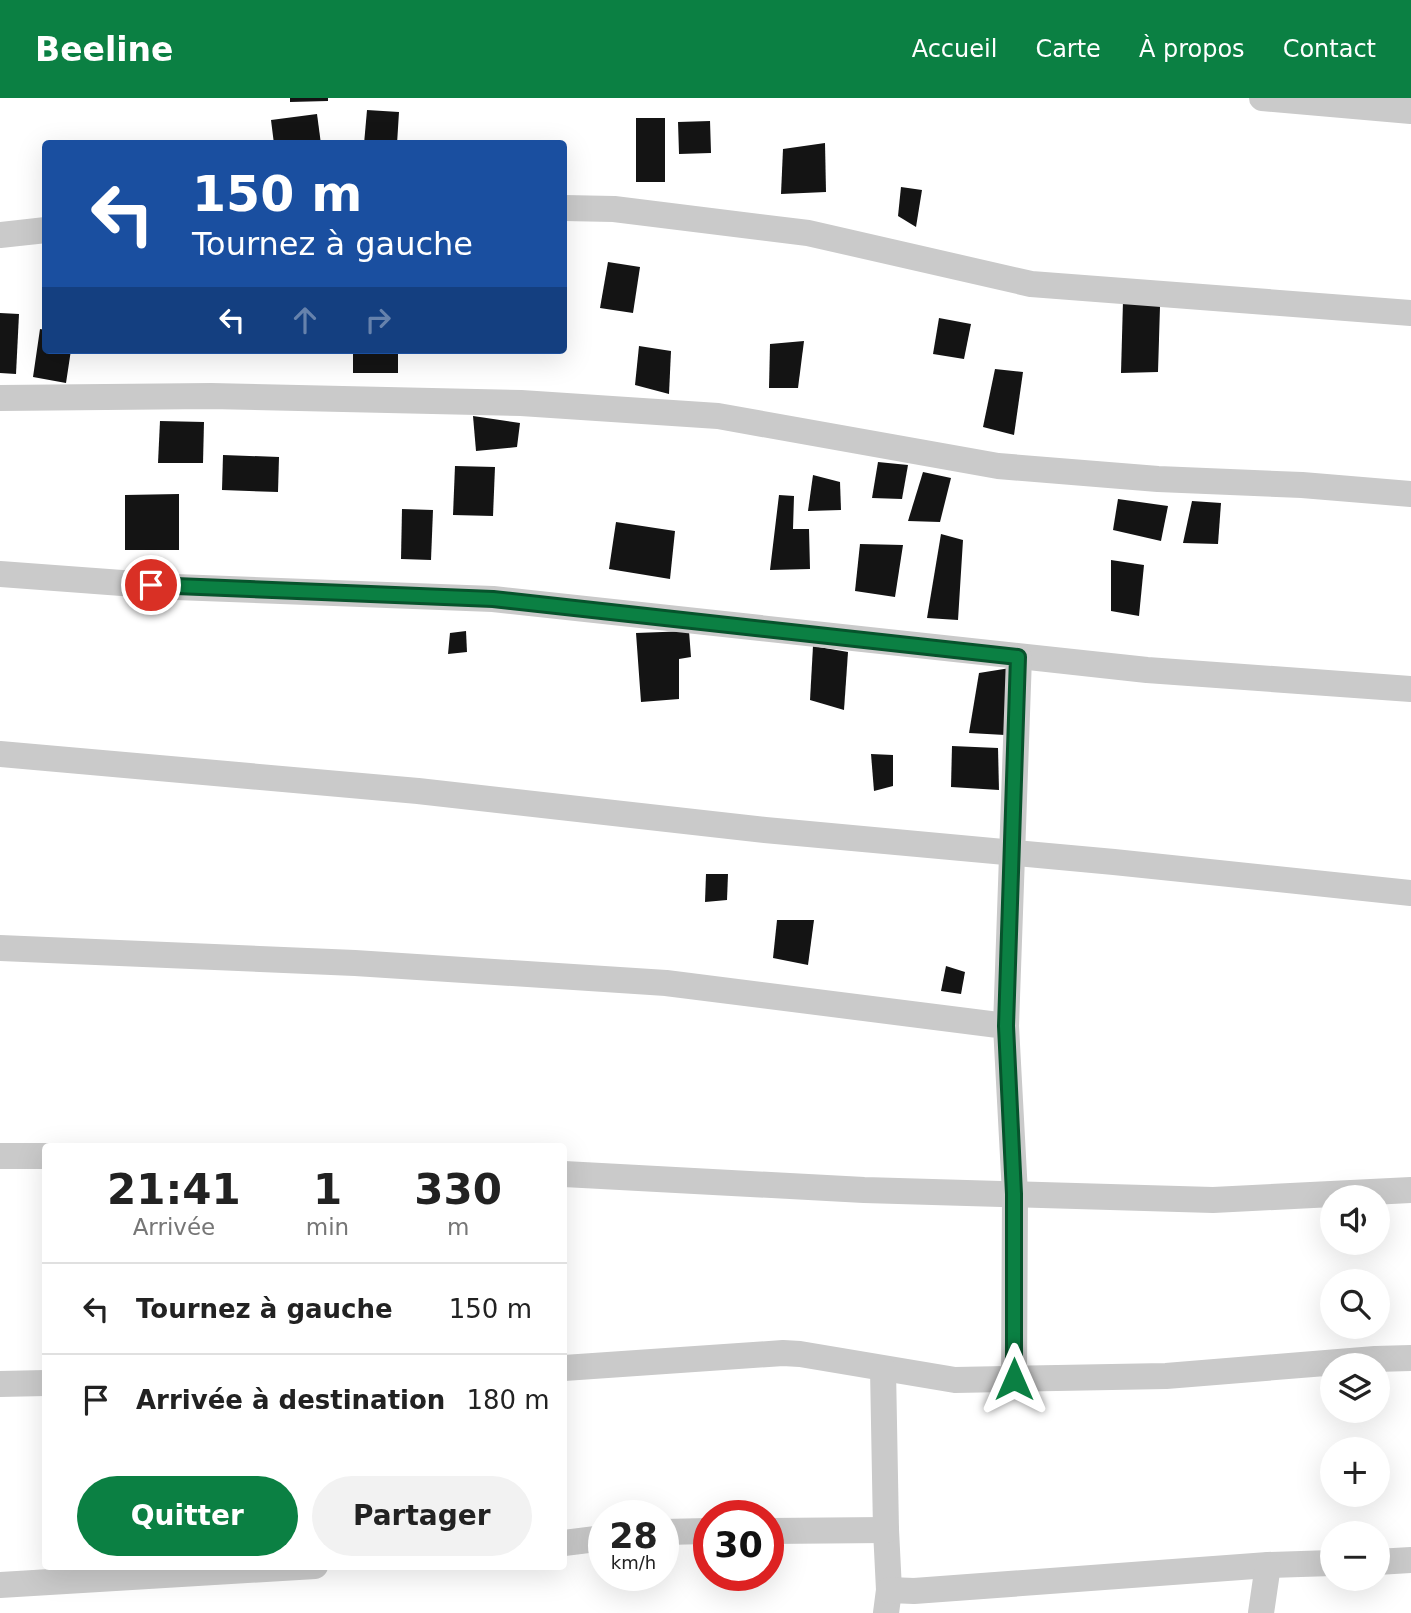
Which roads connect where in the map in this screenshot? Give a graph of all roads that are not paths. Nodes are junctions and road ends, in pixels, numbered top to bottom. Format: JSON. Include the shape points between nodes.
{"nodes":[{"id":1,"x":1262,"y":98,"type":"edge"},
{"id":2,"x":1411,"y":111,"type":"edge"},
{"id":3,"x":567,"y":208,"type":"edge"},
{"id":4,"x":42,"y":230,"type":"edge"},
{"id":5,"x":0,"y":235,"type":"edge"},
{"id":6,"x":1411,"y":313,"type":"edge"},
{"id":7,"x":0,"y":398,"type":"edge"},
{"id":8,"x":1411,"y":494,"type":"edge"},
{"id":9,"x":0,"y":574,"type":"edge"},
{"id":10,"x":1018,"y":657,"type":"junction"},
{"id":11,"x":1411,"y":690,"type":"edge"},
{"id":12,"x":0,"y":754,"type":"edge"},
{"id":13,"x":1012,"y":852,"type":"junction"},
{"id":14,"x":1411,"y":893,"type":"edge"},
{"id":15,"x":0,"y":948,"type":"edge"},
{"id":16,"x":1006,"y":1026,"type":"junction"},
{"id":17,"x":0,"y":1156,"type":"edge"},
{"id":18,"x":42,"y":1156,"type":"edge"},
{"id":19,"x":567,"y":1174,"type":"edge"},
{"id":20,"x":1411,"y":1190,"type":"edge"},
{"id":21,"x":1014,"y":1194,"type":"junction"},
{"id":22,"x":1411,"y":1358,"type":"edge"},
{"id":23,"x":567,"y":1368,"type":"edge"},
{"id":24,"x":883,"y":1369,"type":"junction"},
{"id":25,"x":1014,"y":1379,"type":"junction"},
{"id":26,"x":42,"y":1383,"type":"edge"},
{"id":27,"x":0,"y":1384,"type":"edge"},
{"id":28,"x":886,"y":1530,"type":"junction"},
{"id":29,"x":784,"y":1531,"type":"edge"},
{"id":30,"x":588,"y":1540,"type":"edge"},
{"id":31,"x":567,"y":1543,"type":"edge"},
{"id":32,"x":1411,"y":1560,"type":"edge"},
{"id":33,"x":1390,"y":1561,"type":"edge"},
{"id":34,"x":1320,"y":1563,"type":"edge"},
{"id":35,"x":1268,"y":1565,"type":"junction"},
{"id":36,"x":249,"y":1570,"type":"edge"},
{"id":37,"x":0,"y":1585,"type":"edge"},
{"id":38,"x":887,"y":1602,"type":"edge"},
{"id":39,"x":1261,"y":1613,"type":"edge"}],
"edges":[{"from":1,"to":2,"type":"street"},
{"from":3,"to":6,"type":"street","via":[[614,209],[808,233],[1031,284]]},
{"from":4,"to":5,"type":"street"},
{"from":7,"to":8,"type":"street","via":[[211,396],[507,403],[718,416],[998,466]]},
{"from":9,"to":10,"type":"street","via":[[176,587],[493,599]]},
{"from":10,"to":11,"type":"street"},
{"from":10,"to":13,"type":"street"},
{"from":12,"to":13,"type":"street"},
{"from":13,"to":14,"type":"street"},
{"from":13,"to":16,"type":"street"},
{"from":15,"to":16,"type":"street","via":[[355,963],[666,983]]},
{"from":16,"to":21,"type":"street"},
{"from":17,"to":18,"type":"street"},
{"from":19,"to":21,"type":"street"},
{"from":20,"to":21,"type":"street","via":[[1213,1200]]},
{"from":21,"to":25,"type":"street"},
{"from":22,"to":25,"type":"street","via":[[1166,1377]]},
{"from":23,"to":24,"type":"street","via":[[783,1353]]},
{"from":24,"to":25,"type":"street","via":[[955,1380]]},
{"from":24,"to":28,"type":"street"},
{"from":26,"to":27,"type":"street"},
{"from":28,"to":29,"type":"street"},
{"from":28,"to":38,"type":"street"},
{"from":30,"to":31,"type":"street"},
{"from":32,"to":33,"type":"street"},
{"from":34,"to":35,"type":"street"},
{"from":35,"to":38,"type":"street","via":[[914,1591]]},
{"from":35,"to":39,"type":"street"},
{"from":36,"to":37,"type":"street"}]}
